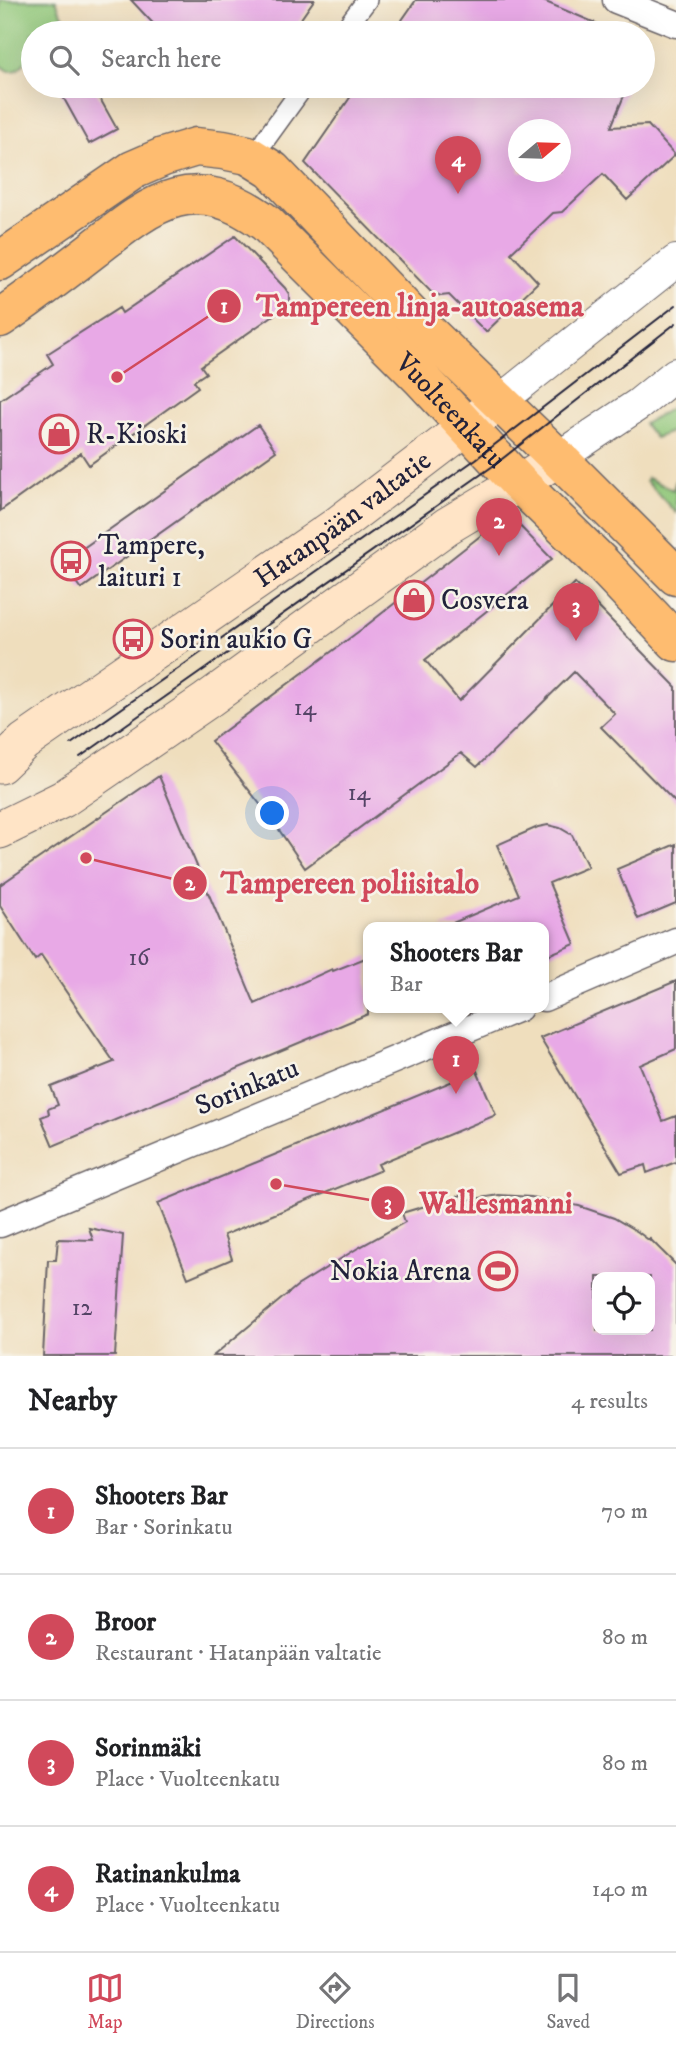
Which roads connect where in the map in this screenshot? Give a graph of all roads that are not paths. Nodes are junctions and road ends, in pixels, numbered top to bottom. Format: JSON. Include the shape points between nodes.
{"nodes":[{"id":1,"x":367,"y":0,"type":"edge"},
{"id":2,"x":616,"y":0,"type":"edge"},
{"id":3,"x":351,"y":21,"type":"edge"},
{"id":4,"x":676,"y":24,"type":"edge"},
{"id":5,"x":295,"y":98,"type":"edge"},
{"id":6,"x":265,"y":140,"type":"dead end"},
{"id":7,"x":0,"y":261,"type":"edge"},
{"id":8,"x":676,"y":261,"type":"edge"},
{"id":9,"x":0,"y":318,"type":"edge"},
{"id":10,"x":676,"y":374,"type":"edge"},
{"id":11,"x":500,"y":401,"type":"junction"},
{"id":12,"x":466,"y":426,"type":"junction"},
{"id":13,"x":558,"y":458,"type":"junction"},
{"id":14,"x":519,"y":483,"type":"junction"},
{"id":15,"x":676,"y":576,"type":"edge"},
{"id":16,"x":676,"y":642,"type":"edge"},
{"id":17,"x":0,"y":765,"type":"edge"},
{"id":18,"x":0,"y":830,"type":"edge"},
{"id":19,"x":676,"y":941,"type":"edge"},
{"id":20,"x":549,"y":996,"type":"edge"},
{"id":21,"x":507,"y":1013,"type":"edge"},
{"id":22,"x":0,"y":1224,"type":"edge"}],
"edges":[{"from":1,"to":3,"type":"street"},
{"from":2,"to":4,"type":"street"},
{"from":5,"to":6,"type":"street"},
{"from":7,"to":11,"type":"main road","name":"Vuolteenkatu","via":[[133,170],[163,157],[196,147],[248,155],[272,170],[423,328]]},
{"from":8,"to":11,"type":"street","name":"Hatanpään valtatie"},
{"from":9,"to":12,"type":"main road","name":"Vuolteenkatu","via":[[154,205],[177,197],[215,197],[235,203],[266,223]]},
{"from":10,"to":13,"type":"street"},
{"from":11,"to":12,"type":"main road","name":"Hatanpään valtatie"},
{"from":11,"to":13,"type":"main road","name":"Vuolteenkatu"},
{"from":12,"to":14,"type":"main road","name":"Vuolteenkatu"},
{"from":12,"to":17,"type":"main road","name":"Hatanpään valtatie","via":[[335,527],[24,742]]},
{"from":13,"to":14,"type":"main road"},
{"from":13,"to":15,"type":"main road","name":"Vuolteenkatu"},
{"from":14,"to":16,"type":"main road","name":"Vuolteenkatu"},
{"from":14,"to":18,"type":"main road","via":[[447,526],[63,799]]},
{"from":19,"to":20,"type":"street"},
{"from":21,"to":22,"type":"street","name":"Sorinkatu"}]}
